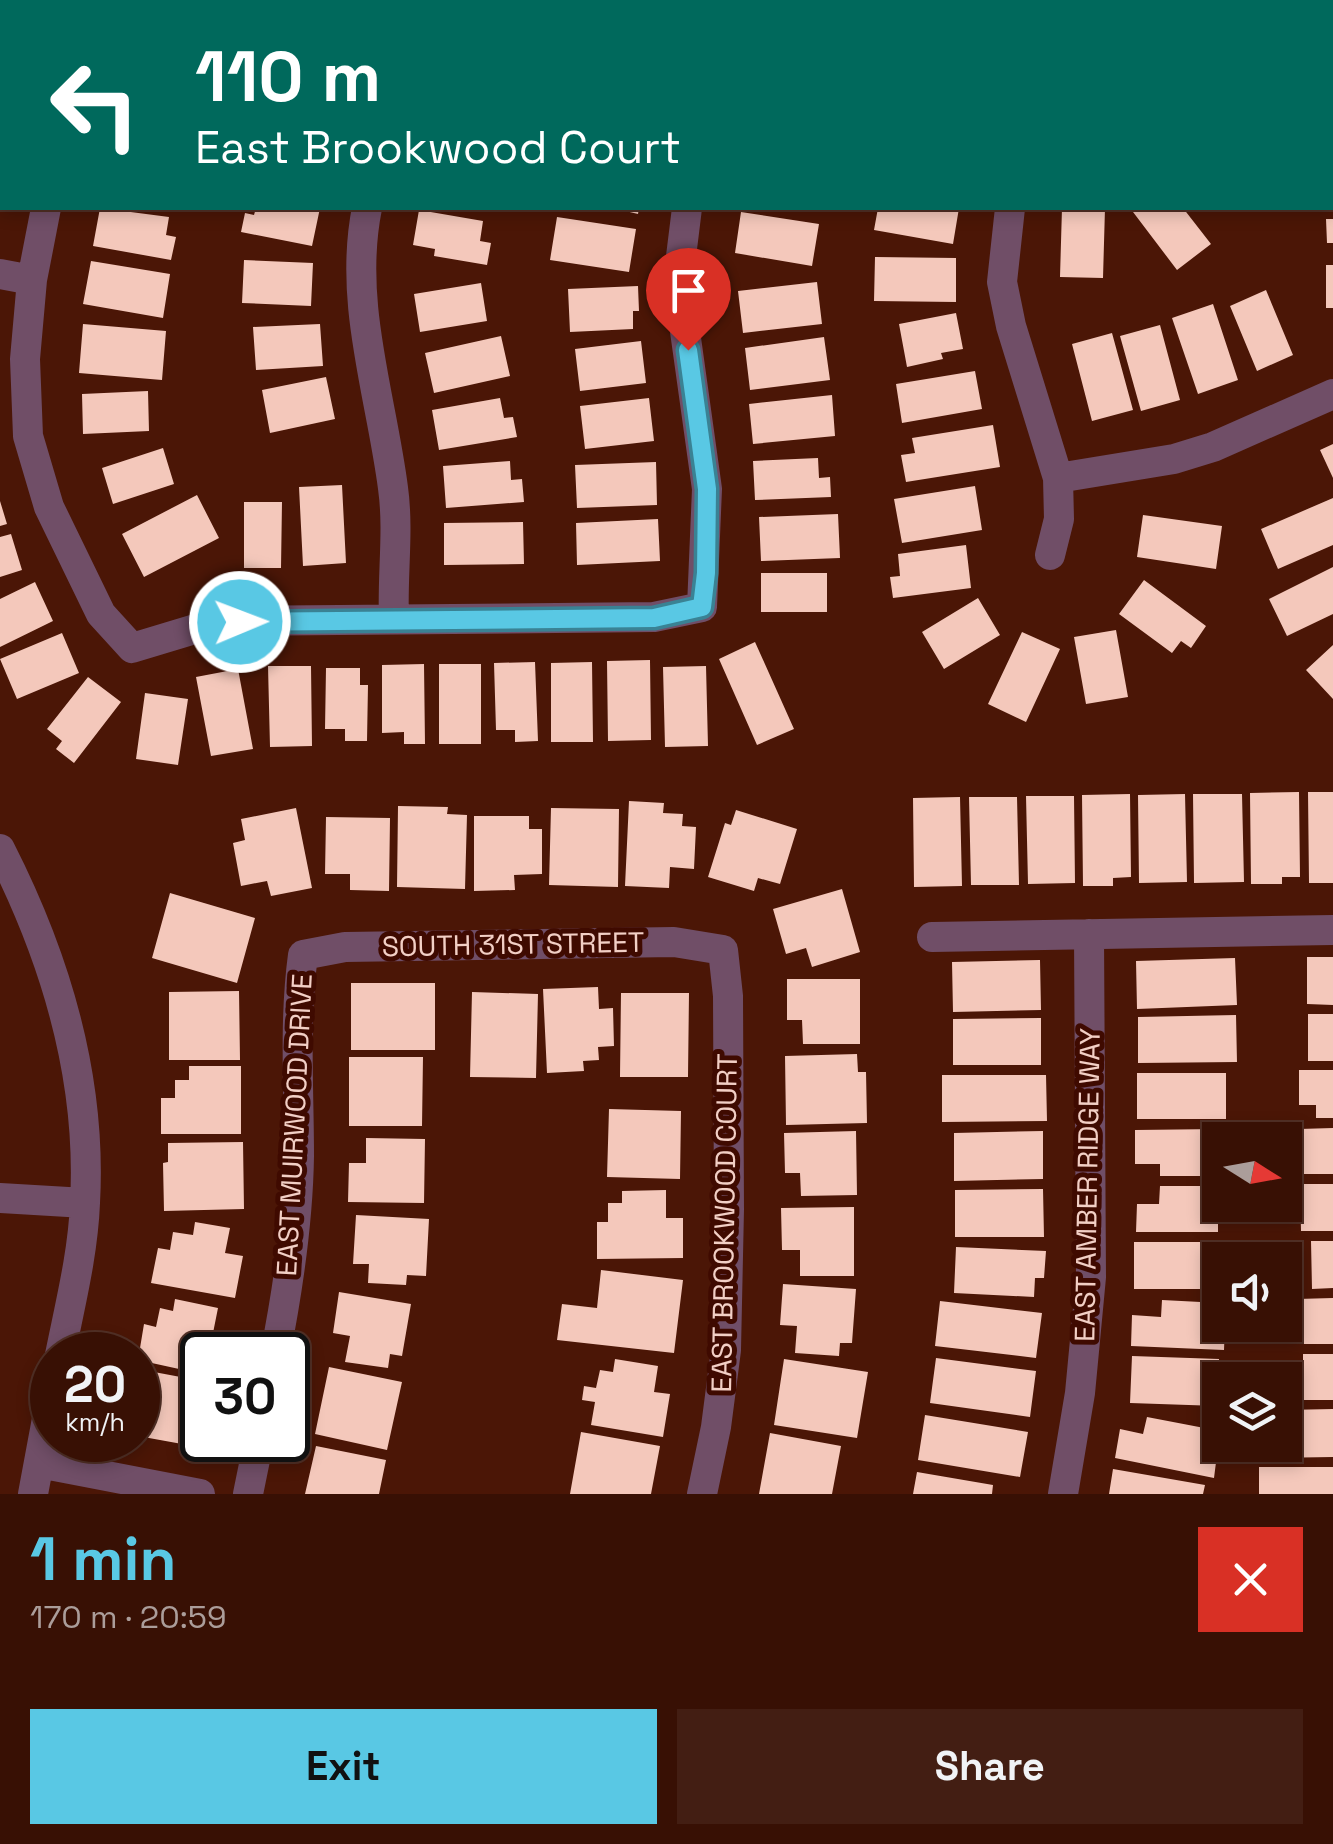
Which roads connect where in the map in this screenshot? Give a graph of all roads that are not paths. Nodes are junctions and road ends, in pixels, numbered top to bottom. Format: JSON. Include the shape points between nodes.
{"nodes":[{"id":1,"x":46,"y":210,"type":"edge"},
{"id":2,"x":367,"y":210,"type":"edge"},
{"id":3,"x":687,"y":210,"type":"edge"},
{"id":4,"x":1010,"y":210,"type":"edge"},
{"id":5,"x":0,"y":274,"type":"edge"},
{"id":6,"x":32,"y":280,"type":"junction"},
{"id":7,"x":1333,"y":394,"type":"edge"},
{"id":8,"x":1058,"y":478,"type":"junction"},
{"id":9,"x":1050,"y":556,"type":"dead end"},
{"id":10,"x":394,"y":619,"type":"junction"},
{"id":11,"x":0,"y":849,"type":"edge"},
{"id":12,"x":1333,"y":930,"type":"edge"},
{"id":13,"x":1089,"y":934,"type":"junction"},
{"id":14,"x":932,"y":937,"type":"dead end"},
{"id":15,"x":723,"y":950,"type":"joint"},
{"id":16,"x":303,"y":955,"type":"joint"},
{"id":17,"x":0,"y":1198,"type":"edge"},
{"id":18,"x":86,"y":1203,"type":"junction"},
{"id":19,"x":64,"y":1332,"type":"edge"},
{"id":20,"x":280,"y":1332,"type":"edge"},
{"id":21,"x":255,"y":1462,"type":"edge"},
{"id":22,"x":39,"y":1463,"type":"joint"},
{"id":23,"x":33,"y":1494,"type":"edge"},
{"id":24,"x":200,"y":1494,"type":"edge"},
{"id":25,"x":248,"y":1494,"type":"edge"},
{"id":26,"x":702,"y":1494,"type":"edge"},
{"id":27,"x":1063,"y":1494,"type":"edge"}],
"edges":[{"from":1,"to":6,"type":"street"},
{"from":2,"to":10,"type":"street","via":[[362,307],[394,492]]},
{"from":3,"to":10,"type":"street","via":[[678,281],[707,489],[702,607],[654,618]]},
{"from":4,"to":8,"type":"street","via":[[1002,282]]},
{"from":5,"to":6,"type":"street"},
{"from":6,"to":10,"type":"street","via":[[28,436],[49,507],[92,596],[132,648],[240,622]]},
{"from":7,"to":8,"type":"street","via":[[1174,459]]},
{"from":8,"to":9,"type":"street","via":[[1059,519]]},
{"from":11,"to":18,"type":"street","via":[[45,947],[66,1014],[85,1138]]},
{"from":12,"to":13,"type":"street"},
{"from":13,"to":14,"type":"street"},
{"from":13,"to":27,"type":"street","name":"EAST AMBER RIDGE WAY","via":[[1091,1277]]},
{"from":15,"to":16,"type":"street","name":"SOUTH 31ST STREET","via":[[674,942],[345,947]]},
{"from":15,"to":26,"type":"street","name":"EAST BROOKWOOD COURT","via":[[726,1350]]},
{"from":16,"to":20,"type":"street","name":"EAST MUIRWOOD DRIVE","via":[[296,1003],[295,1240]]},
{"from":17,"to":18,"type":"street"},
{"from":18,"to":19,"type":"street"},
{"from":21,"to":25,"type":"street"},
{"from":22,"to":23,"type":"street"},
{"from":22,"to":24,"type":"street"}]}
